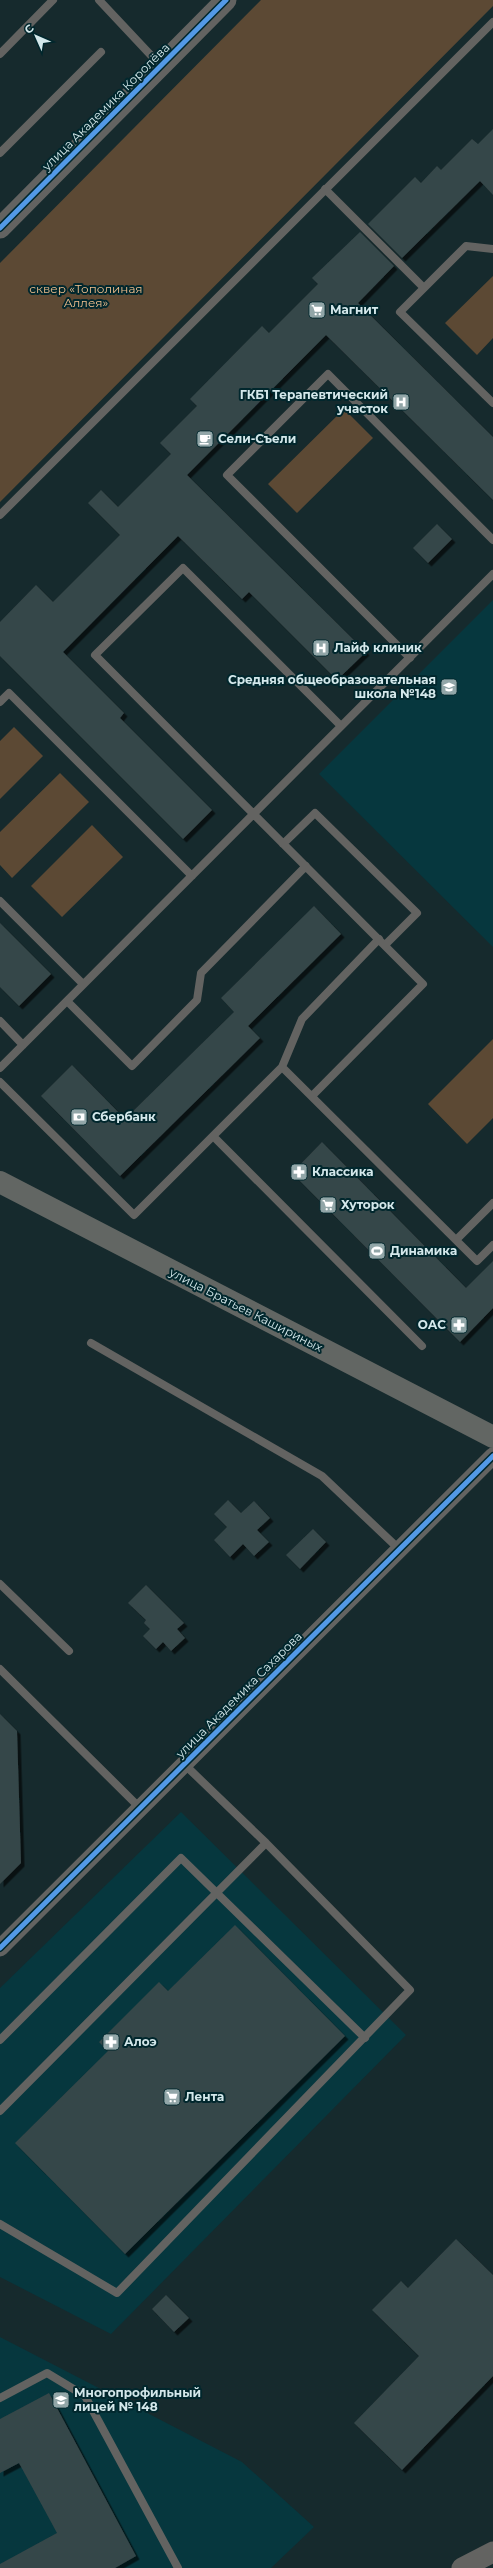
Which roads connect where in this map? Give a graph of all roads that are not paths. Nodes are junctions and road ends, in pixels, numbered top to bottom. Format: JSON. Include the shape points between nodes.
{"nodes":[{"id":1,"x":53,"y":0,"type":"edge"},
{"id":2,"x":99,"y":0,"type":"edge"},
{"id":3,"x":226,"y":0,"type":"edge"},
{"id":4,"x":493,"y":22,"type":"edge"},
{"id":5,"x":101,"y":52,"type":"dead end"},
{"id":6,"x":0,"y":54,"type":"edge"},
{"id":7,"x":161,"y":65,"type":"junction"},
{"id":8,"x":0,"y":153,"type":"edge"},
{"id":9,"x":325,"y":189,"type":"junction"},
{"id":10,"x":0,"y":228,"type":"edge"},
{"id":11,"x":493,"y":249,"type":"edge"},
{"id":12,"x":424,"y":288,"type":"junction"},
{"id":13,"x":493,"y":403,"type":"edge"},
{"id":14,"x":0,"y":515,"type":"edge"},
{"id":15,"x":493,"y":540,"type":"edge"},
{"id":16,"x":493,"y":574,"type":"edge"},
{"id":17,"x":410,"y":658,"type":"junction"},
{"id":18,"x":0,"y":702,"type":"edge"},
{"id":19,"x":341,"y":726,"type":"junction"},
{"id":20,"x":254,"y":814,"type":"junction"},
{"id":21,"x":283,"y":844,"type":"junction"},
{"id":22,"x":306,"y":866,"type":"junction"},
{"id":23,"x":192,"y":876,"type":"junction"},
{"id":24,"x":0,"y":901,"type":"edge"},
{"id":25,"x":382,"y":942,"type":"junction"},
{"id":26,"x":83,"y":984,"type":"junction"},
{"id":27,"x":67,"y":1001,"type":"junction"},
{"id":28,"x":0,"y":1021,"type":"edge"},
{"id":29,"x":23,"y":1045,"type":"junction"},
{"id":30,"x":282,"y":1067,"type":"junction"},
{"id":31,"x":0,"y":1068,"type":"edge"},
{"id":32,"x":0,"y":1082,"type":"edge"},
{"id":33,"x":312,"y":1096,"type":"junction"},
{"id":34,"x":213,"y":1136,"type":"junction"},
{"id":35,"x":0,"y":1182,"type":"edge"},
{"id":36,"x":493,"y":1203,"type":"edge"},
{"id":37,"x":456,"y":1240,"type":"junction"},
{"id":38,"x":493,"y":1245,"type":"edge"},
{"id":39,"x":91,"y":1343,"type":"dead end"},
{"id":40,"x":422,"y":1346,"type":"dead end"},
{"id":41,"x":493,"y":1437,"type":"edge"},
{"id":42,"x":493,"y":1456,"type":"edge"},
{"id":43,"x":399,"y":1549,"type":"junction"},
{"id":44,"x":0,"y":1584,"type":"edge"},
{"id":45,"x":69,"y":1651,"type":"dead end"},
{"id":46,"x":0,"y":1668,"type":"edge"},
{"id":47,"x":184,"y":1764,"type":"junction"},
{"id":48,"x":140,"y":1808,"type":"junction"},
{"id":49,"x":266,"y":1843,"type":"junction"},
{"id":50,"x":215,"y":1894,"type":"junction"},
{"id":51,"x":0,"y":1948,"type":"edge"},
{"id":52,"x":365,"y":2038,"type":"junction"},
{"id":53,"x":0,"y":2040,"type":"edge"},
{"id":54,"x":0,"y":2111,"type":"edge"},
{"id":55,"x":0,"y":2224,"type":"edge"},
{"id":56,"x":0,"y":2398,"type":"edge"},
{"id":57,"x":493,"y":2552,"type":"edge"},
{"id":58,"x":178,"y":2568,"type":"edge"},
{"id":59,"x":462,"y":2568,"type":"edge"}],
"edges":[{"from":1,"to":6,"type":"lane"},
{"from":2,"to":7,"type":"lane"},
{"from":3,"to":7,"type":"street","name":"улица Академика Королёва"},
{"from":4,"to":9,"type":"lane"},
{"from":5,"to":8,"type":"lane"},
{"from":7,"to":10,"type":"street","name":"улица Академика Королёва"},
{"from":9,"to":12,"type":"lane"},
{"from":9,"to":14,"type":"lane"},
{"from":11,"to":12,"type":"lane","via":[[466,246]]},
{"from":12,"to":13,"type":"lane","via":[[400,312]]},
{"from":15,"to":17,"type":"lane","via":[[328,374],[227,475]]},
{"from":16,"to":17,"type":"lane"},
{"from":17,"to":19,"type":"lane"},
{"from":18,"to":23,"type":"lane","via":[[9,693]]},
{"from":19,"to":20,"type":"lane"},
{"from":19,"to":20,"type":"lane","via":[[183,568],[100,650],[95,656]]},
{"from":20,"to":21,"type":"lane"},
{"from":20,"to":23,"type":"lane"},
{"from":21,"to":22,"type":"lane"},
{"from":21,"to":25,"type":"lane","via":[[315,814],[417,913]]},
{"from":22,"to":25,"type":"lane"},
{"from":22,"to":27,"type":"lane","via":[[201,973],[197,1000],[132,1066]]},
{"from":23,"to":26,"type":"lane"},
{"from":24,"to":26,"type":"lane"},
{"from":25,"to":30,"type":"lane","via":[[302,1019]]},
{"from":25,"to":33,"type":"lane","via":[[424,984]]},
{"from":26,"to":27,"type":"lane"},
{"from":27,"to":29,"type":"lane"},
{"from":28,"to":29,"type":"lane"},
{"from":29,"to":31,"type":"lane"},
{"from":30,"to":33,"type":"lane"},
{"from":30,"to":34,"type":"lane"},
{"from":32,"to":34,"type":"lane","via":[[134,1215]]},
{"from":33,"to":37,"type":"lane"},
{"from":34,"to":40,"type":"lane"},
{"from":35,"to":41,"type":"main road","name":"улица Братьев Кашириных"},
{"from":36,"to":37,"type":"lane"},
{"from":37,"to":38,"type":"lane","via":[[477,1261]]},
{"from":39,"to":43,"type":"lane","via":[[322,1476]]},
{"from":42,"to":43,"type":"street","name":"улица Академика Сахарова"},
{"from":43,"to":47,"type":"street","name":"улица Академика Сахарова"},
{"from":44,"to":45,"type":"lane"},
{"from":46,"to":48,"type":"lane"},
{"from":47,"to":48,"type":"street","name":"улица Академика Сахарова"},
{"from":47,"to":49,"type":"lane"},
{"from":48,"to":51,"type":"street","name":"улица Академика Сахарова"},
{"from":49,"to":50,"type":"lane"},
{"from":49,"to":52,"type":"lane","via":[[410,1990]]},
{"from":50,"to":52,"type":"lane"},
{"from":50,"to":53,"type":"lane","via":[[181,1858]]},
{"from":50,"to":54,"type":"lane"},
{"from":52,"to":55,"type":"lane","via":[[117,2293]]},
{"from":56,"to":58,"type":"lane","via":[[47,2373],[86,2396]]},
{"from":57,"to":59,"type":"street"}]}
